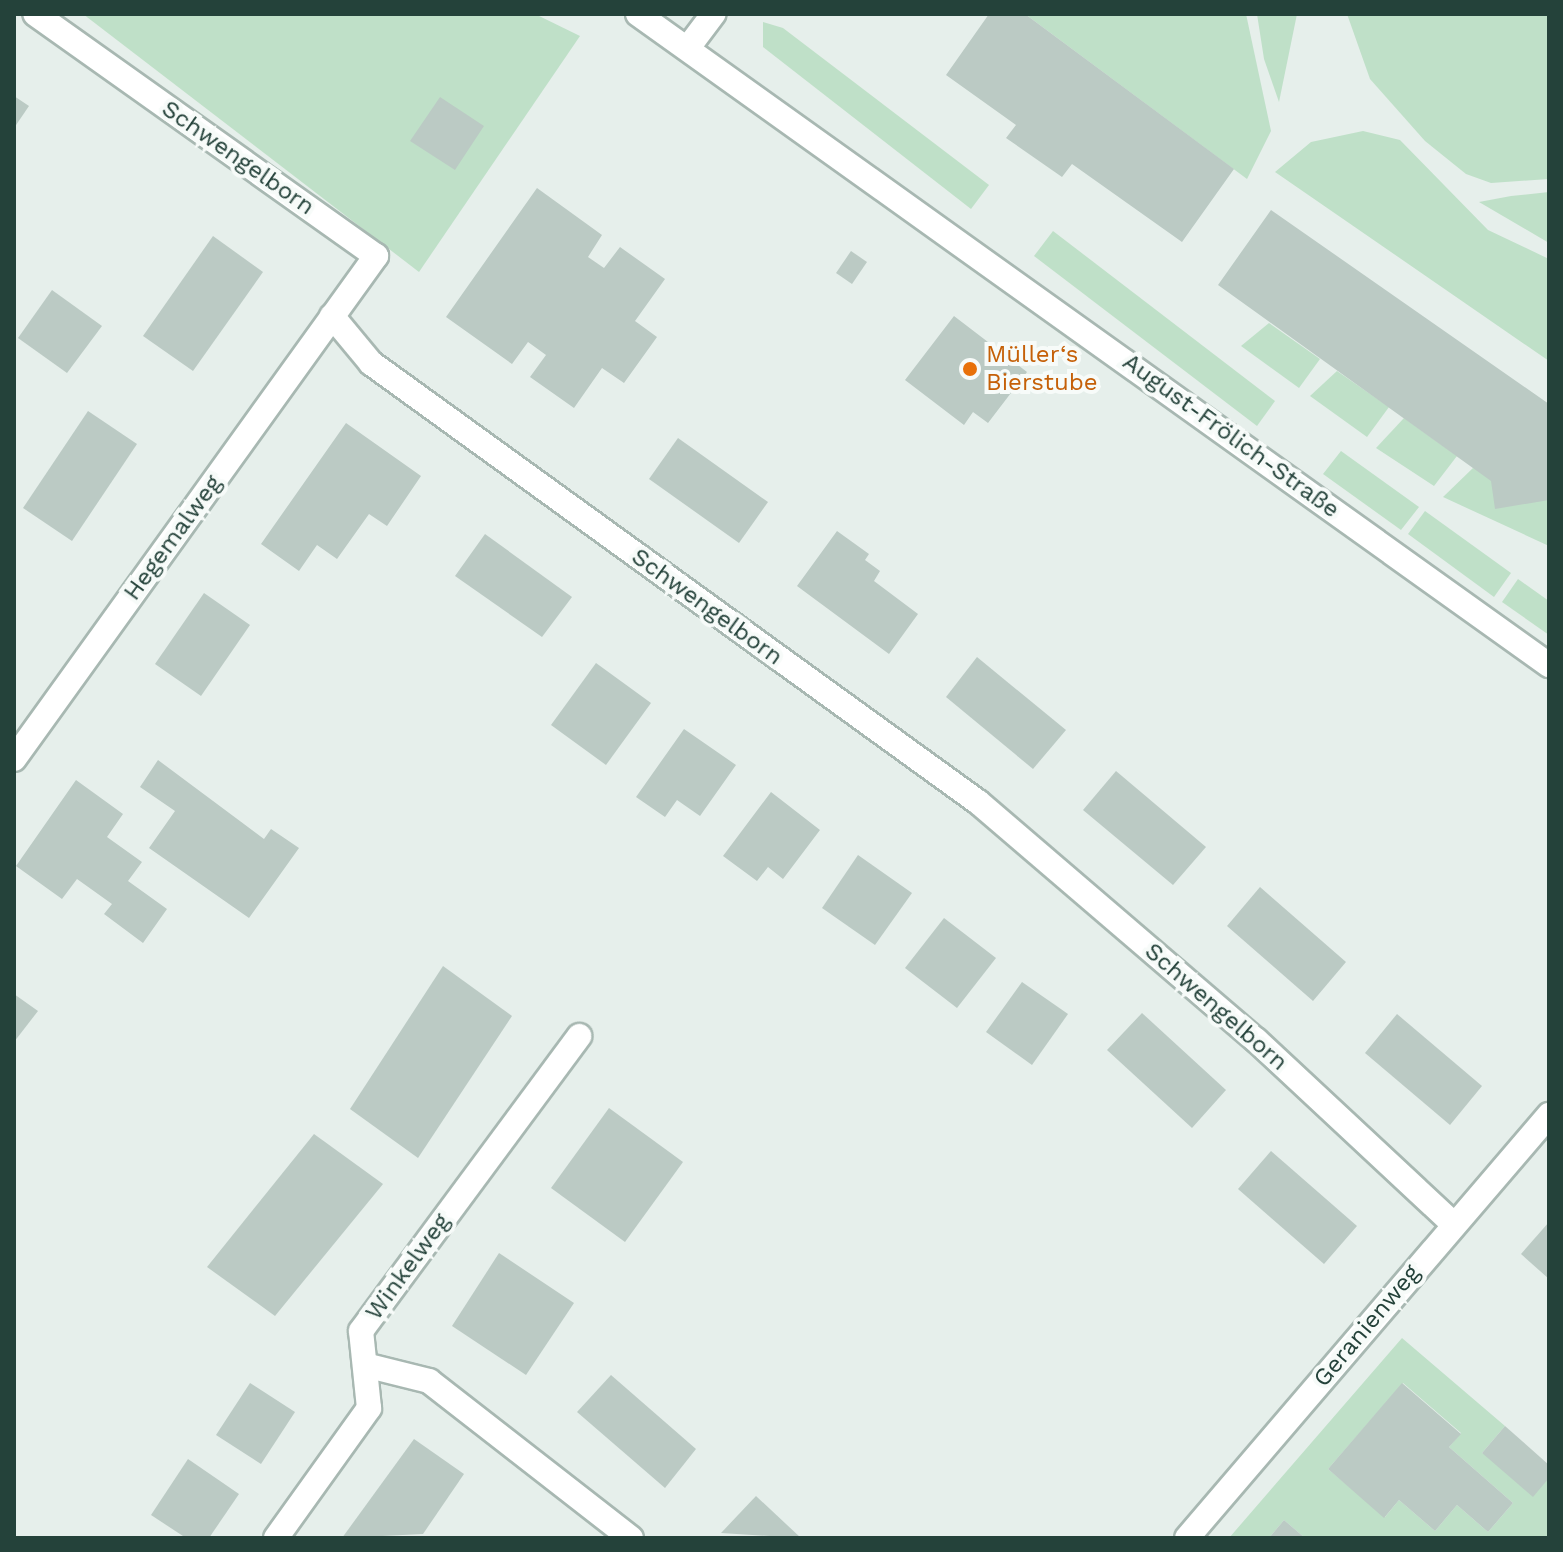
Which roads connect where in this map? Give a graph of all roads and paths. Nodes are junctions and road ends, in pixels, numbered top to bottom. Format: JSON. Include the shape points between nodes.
{"nodes":[{"id":1,"x":35,"y":14,"type":"edge"},
{"id":2,"x":638,"y":14,"type":"edge"},
{"id":3,"x":713,"y":14,"type":"edge"},
{"id":4,"x":690,"y":45,"type":"junction"},
{"id":5,"x":332,"y":316,"type":"junction"},
{"id":6,"x":1549,"y":665,"type":"edge"},
{"id":7,"x":14,"y":759,"type":"edge"},
{"id":8,"x":579,"y":1036,"type":"dead end"},
{"id":9,"x":1549,"y":1115,"type":"edge"},
{"id":10,"x":1453,"y":1224,"type":"junction"},
{"id":11,"x":369,"y":1366,"type":"junction"},
{"id":12,"x":276,"y":1538,"type":"edge"},
{"id":13,"x":631,"y":1538,"type":"edge"},
{"id":14,"x":1187,"y":1538,"type":"edge"}],
"edges":[{"from":1,"to":5,"type":"street","name":"Schwengelborn","via":[[376,256]]},
{"from":2,"to":4,"type":"street","name":"August-Frölich-Straße"},
{"from":3,"to":4,"type":"street"},
{"from":4,"to":6,"type":"street","name":"August-Frölich-Straße"},
{"from":5,"to":7,"type":"street","name":"Hegemalweg"},
{"from":5,"to":10,"type":"street","name":"Schwengelborn","via":[[371,363],[978,802],[1256,1040]]},
{"from":8,"to":11,"type":"street","name":"Winkelweg","via":[[361,1331]]},
{"from":9,"to":10,"type":"street","name":"Geranienweg"},
{"from":10,"to":14,"type":"street","name":"Geranienweg"},
{"from":11,"to":12,"type":"street","name":"Winkelweg","via":[[369,1408]]},
{"from":11,"to":13,"type":"street","via":[[429,1381]]}]}
